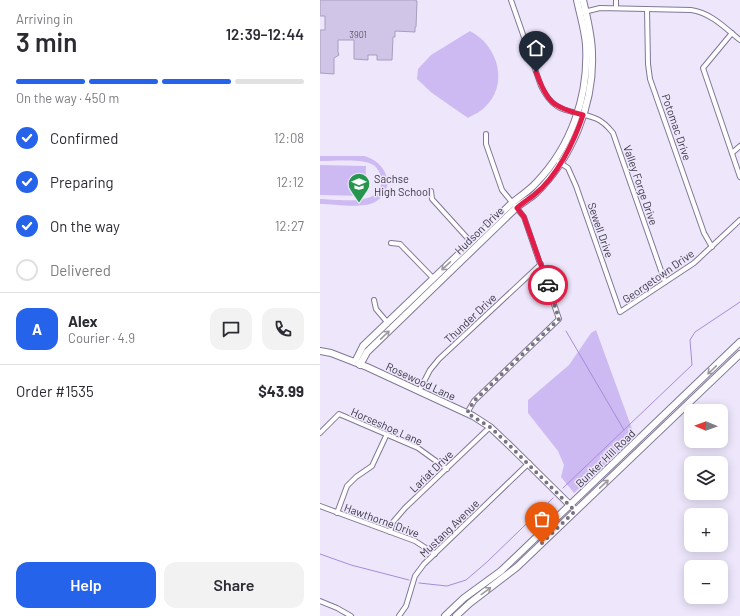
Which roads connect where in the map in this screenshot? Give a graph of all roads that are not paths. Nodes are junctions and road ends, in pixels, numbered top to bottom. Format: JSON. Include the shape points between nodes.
{"nodes":[{"id":1,"x":511,"y":0,"type":"edge"},
{"id":2,"x":577,"y":0,"type":"edge"},
{"id":3,"x":583,"y":0,"type":"edge"},
{"id":4,"x":616,"y":0,"type":"edge"},
{"id":5,"x":616,"y":8,"type":"junction"},
{"id":6,"x":647,"y":9,"type":"junction"},
{"id":7,"x":583,"y":12,"type":"junction"},
{"id":8,"x":732,"y":33,"type":"junction"},
{"id":9,"x":740,"y":40,"type":"edge"},
{"id":10,"x":580,"y":115,"type":"junction"},
{"id":11,"x":486,"y":134,"type":"dead end"},
{"id":12,"x":740,"y":146,"type":"edge"},
{"id":13,"x":732,"y":153,"type":"junction"},
{"id":14,"x":558,"y":161,"type":"junction"},
{"id":15,"x":740,"y":177,"type":"edge"},
{"id":16,"x":431,"y":191,"type":"dead end"},
{"id":17,"x":514,"y":205,"type":"junction"},
{"id":18,"x":740,"y":220,"type":"edge"},
{"id":19,"x":471,"y":242,"type":"junction"},
{"id":20,"x":391,"y":243,"type":"dead end"},
{"id":21,"x":712,"y":247,"type":"junction"},
{"id":22,"x":541,"y":264,"type":"junction"},
{"id":23,"x":433,"y":278,"type":"junction"},
{"id":24,"x":665,"y":282,"type":"junction"},
{"id":25,"x":374,"y":300,"type":"dead end"},
{"id":26,"x":620,"y":312,"type":"joint"},
{"id":27,"x":388,"y":322,"type":"junction"},
{"id":28,"x":740,"y":342,"type":"edge"},
{"id":29,"x":320,"y":351,"type":"edge"},
{"id":30,"x":740,"y":354,"type":"edge"},
{"id":31,"x":358,"y":364,"type":"junction"},
{"id":32,"x":419,"y":391,"type":"junction"},
{"id":33,"x":467,"y":413,"type":"junction"},
{"id":34,"x":490,"y":427,"type":"junction"},
{"id":35,"x":320,"y":433,"type":"edge"},
{"id":36,"x":386,"y":436,"type":"junction"},
{"id":37,"x":529,"y":463,"type":"junction"},
{"id":38,"x":447,"y":469,"type":"junction"},
{"id":39,"x":570,"y":505,"type":"junction"},
{"id":40,"x":320,"y":506,"type":"edge"},
{"id":41,"x":575,"y":511,"type":"junction"},
{"id":42,"x":337,"y":513,"type":"junction"},
{"id":43,"x":390,"y":532,"type":"junction"},
{"id":44,"x":435,"y":554,"type":"junction"},
{"id":45,"x":320,"y":601,"type":"edge"},
{"id":46,"x":351,"y":616,"type":"edge"},
{"id":47,"x":399,"y":616,"type":"edge"},
{"id":48,"x":445,"y":616,"type":"edge"},
{"id":49,"x":456,"y":616,"type":"edge"}],
"edges":[{"from":1,"to":10,"type":"street","name":"Valley Forge Drive","via":[[546,97],[562,110]]},
{"from":2,"to":7,"type":"street","name":"Hudson Drive"},
{"from":3,"to":7,"type":"street","name":"Hudson Drive"},
{"from":4,"to":5,"type":"street"},
{"from":5,"to":6,"type":"street"},
{"from":5,"to":7,"type":"street"},
{"from":6,"to":8,"type":"street","via":[[701,12],[711,16]]},
{"from":6,"to":21,"type":"street","name":"Potomac Drive","via":[[650,78],[704,233]]},
{"from":7,"to":10,"type":"street","name":"Hudson Drive","via":[[592,55],[588,95]]},
{"from":8,"to":9,"type":"street"},
{"from":8,"to":13,"type":"street","via":[[703,68]]},
{"from":10,"to":14,"type":"street","name":"Hudson Drive","via":[[577,135]]},
{"from":10,"to":24,"type":"street","name":"Valley Forge Drive","via":[[597,119],[614,133]]},
{"from":11,"to":17,"type":"street","via":[[486,144],[502,190]]},
{"from":12,"to":13,"type":"street"},
{"from":13,"to":15,"type":"street"},
{"from":14,"to":17,"type":"street","name":"Hudson Drive","via":[[535,194]]},
{"from":14,"to":26,"type":"street","name":"Sewell Drive","via":[[568,168],[576,186]]},
{"from":16,"to":19,"type":"street","via":[[432,199]]},
{"from":17,"to":19,"type":"street","name":"Hudson Drive"},
{"from":17,"to":22,"type":"street","via":[[524,217]]},
{"from":31,"to":17,"type":"street","name":"Hudson Drive","one_way":true},
{"from":18,"to":21,"type":"street","name":"Georgetown Drive"},
{"from":19,"to":23,"type":"street","name":"Hudson Drive","one_way":true},
{"from":20,"to":23,"type":"street","via":[[400,244]]},
{"from":21,"to":24,"type":"street","name":"Georgetown Drive","via":[[694,263]]},
{"from":22,"to":32,"type":"street","name":"Thunder Drive","via":[[439,359]]},
{"from":22,"to":33,"type":"street","via":[[559,319],[474,401]]},
{"from":23,"to":27,"type":"street","name":"Hudson Drive"},
{"from":24,"to":26,"type":"street","name":"Georgetown Drive"},
{"from":25,"to":27,"type":"street","via":[[376,309]]},
{"from":27,"to":31,"type":"street","name":"Hudson Drive","via":[[363,346]]},
{"from":28,"to":39,"type":"street","name":"Bunker Hill Road","one_way":true},
{"from":29,"to":31,"type":"street","name":"Rosewood Lane"},
{"from":41,"to":30,"type":"street","name":"Bunker Hill Road","one_way":true},
{"from":31,"to":32,"type":"street","name":"Rosewood Lane"},
{"from":32,"to":33,"type":"street","name":"Rosewood Lane"},
{"from":33,"to":34,"type":"street","name":"Rosewood Lane"},
{"from":34,"to":37,"type":"street","name":"Rosewood Lane"},
{"from":34,"to":38,"type":"street","name":"Lariat Drive"},
{"from":35,"to":36,"type":"street","name":"Horseshoe Lane","via":[[339,414]]},
{"from":36,"to":38,"type":"street","name":"Horseshoe Lane","via":[[418,448]]},
{"from":36,"to":42,"type":"street","via":[[372,466],[348,486]]},
{"from":37,"to":39,"type":"street","name":"Rosewood Lane"},
{"from":37,"to":44,"type":"street","name":"Mustang Avenue"},
{"from":38,"to":43,"type":"street","name":"Lariat Drive","via":[[405,508],[393,522]]},
{"from":39,"to":41,"type":"street","name":"Rosewood Lane"},
{"from":39,"to":48,"type":"street","name":"Bunker Hill Road","via":[[501,571],[464,598]]},
{"from":40,"to":42,"type":"street","name":"Hawthorne Drive"},
{"from":49,"to":41,"type":"street","name":"Bunker Hill Road","one_way":true,"via":[[512,571]]},
{"from":42,"to":43,"type":"street","name":"Hawthorne Drive"},
{"from":43,"to":44,"type":"street","name":"Hawthorne Drive","via":[[416,541]]},
{"from":44,"to":47,"type":"street","name":"Mustang Avenue","via":[[415,576],[406,606]]},
{"from":45,"to":46,"type":"street"}]}
